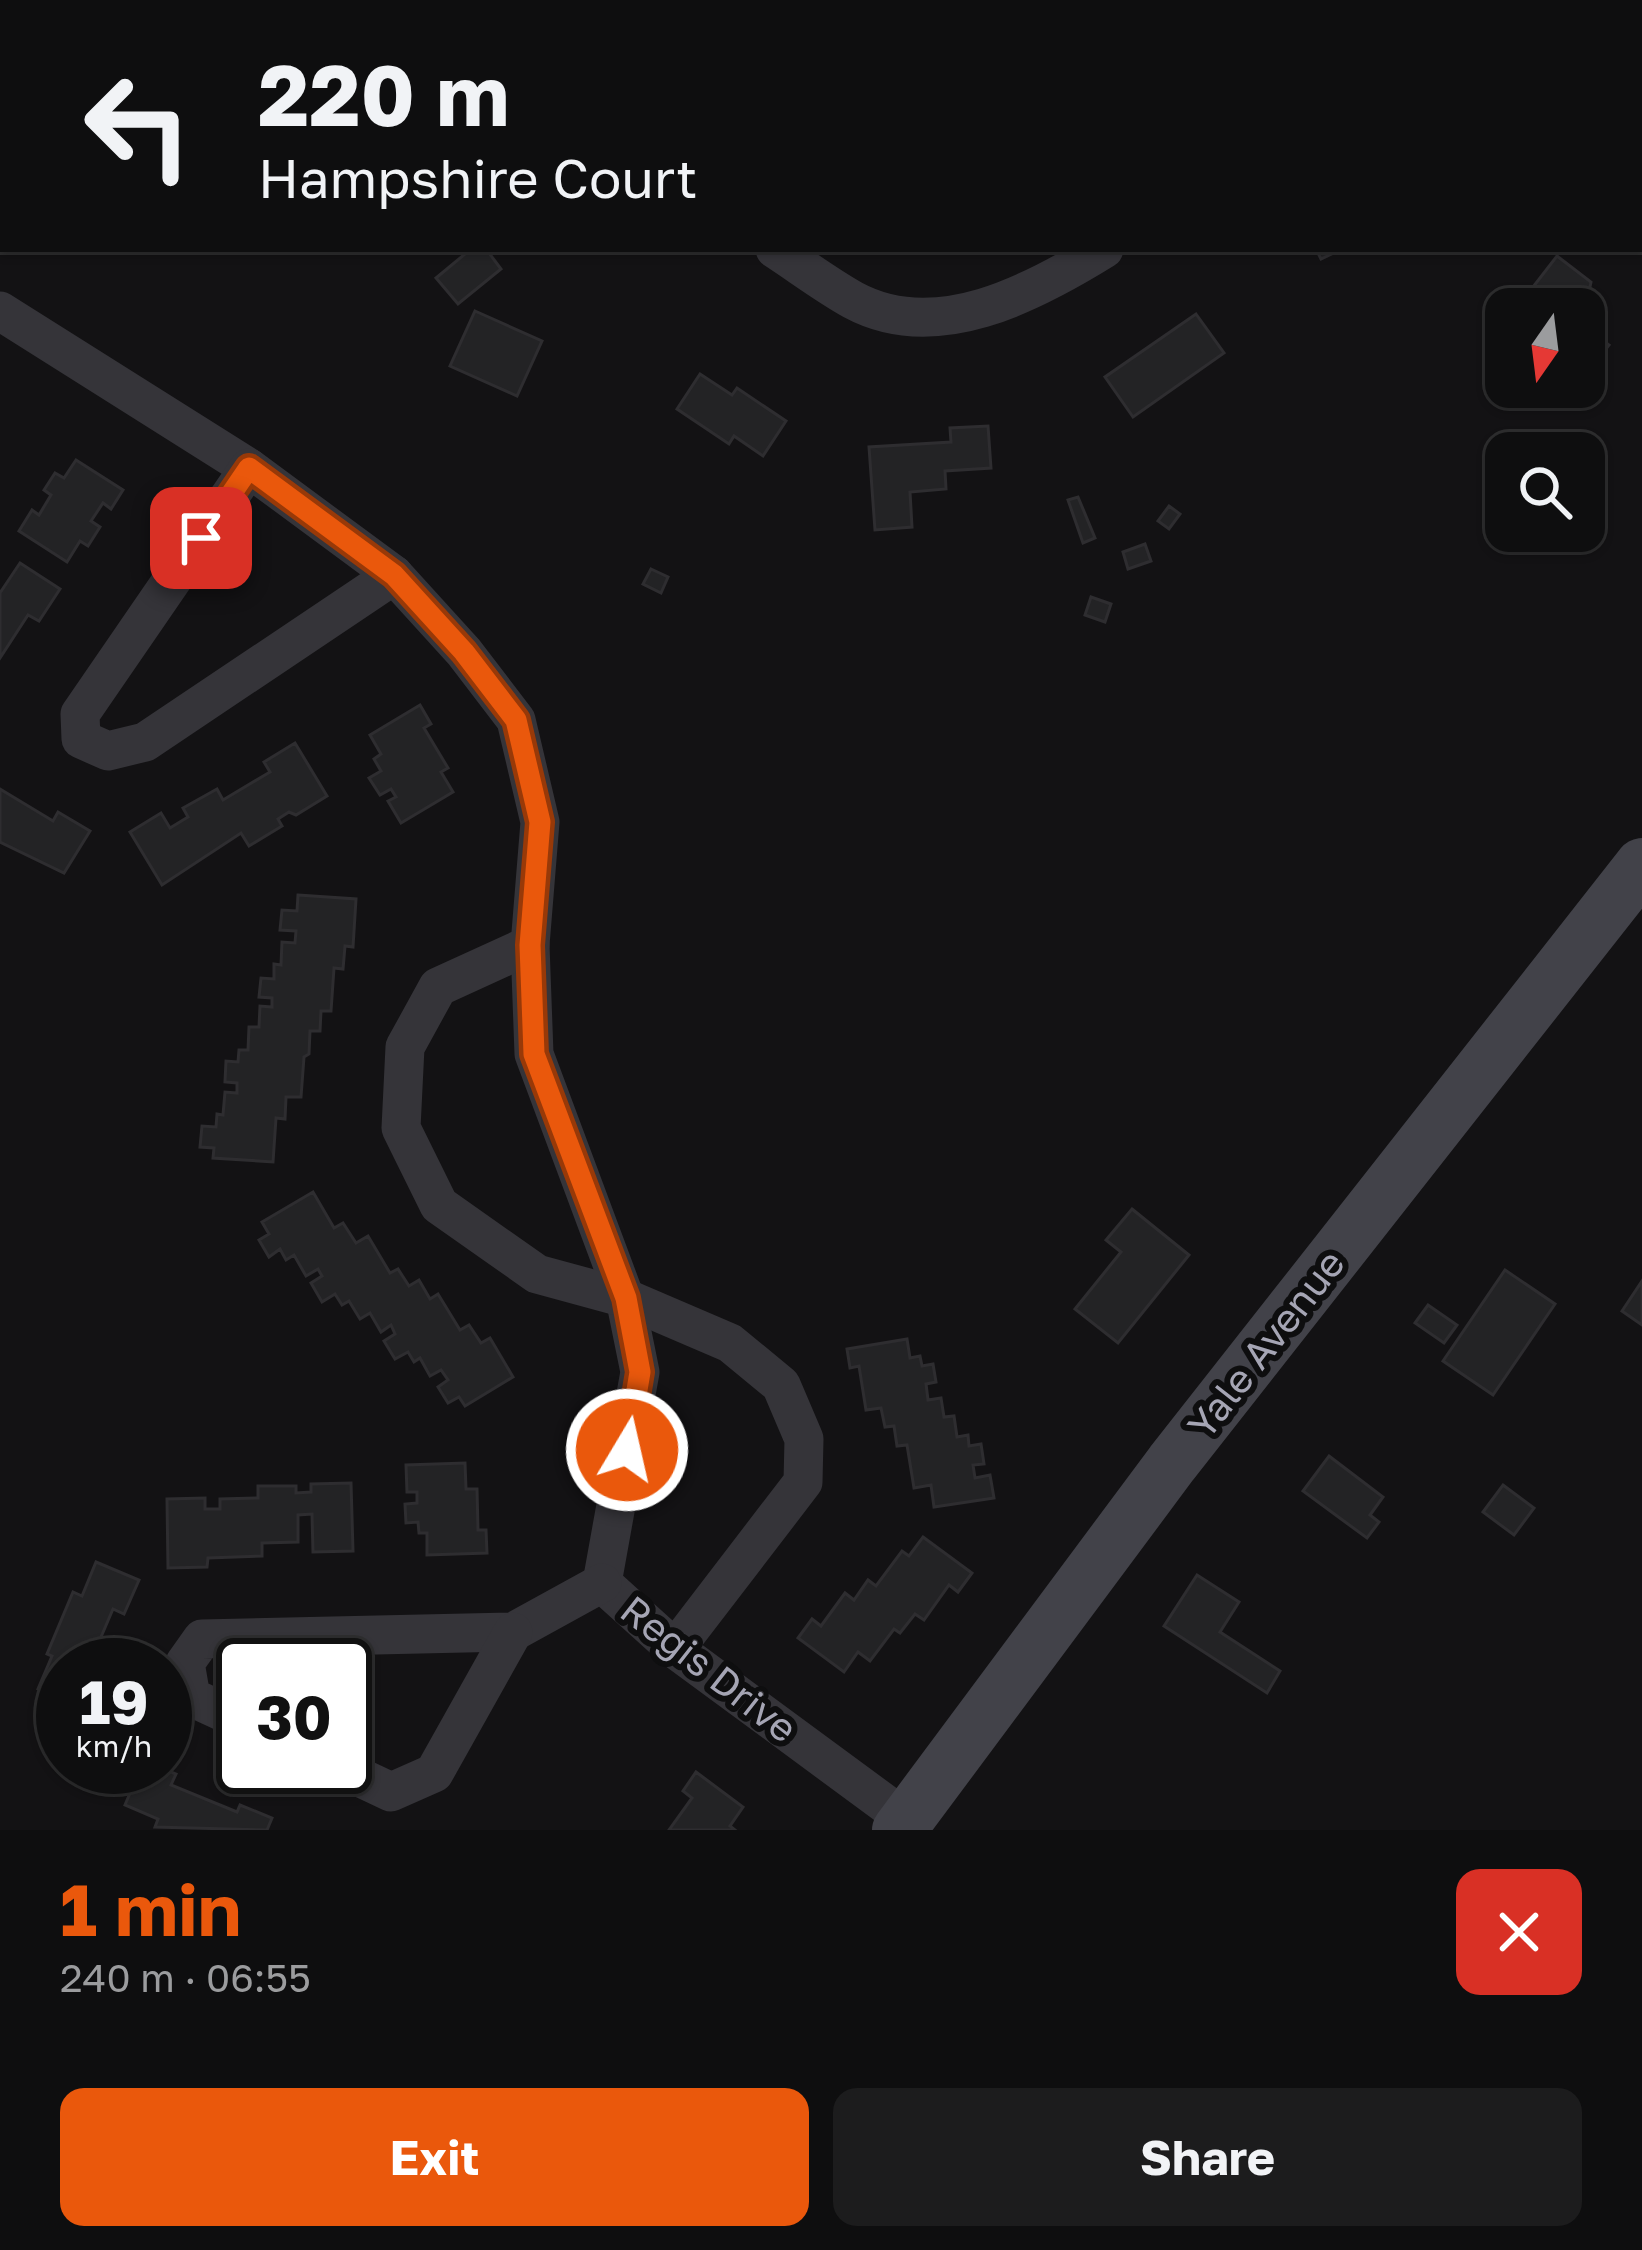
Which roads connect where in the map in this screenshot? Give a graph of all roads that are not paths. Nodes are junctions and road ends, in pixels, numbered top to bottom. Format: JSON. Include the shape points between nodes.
{"nodes":[{"id":1,"x":780,"y":252,"type":"edge"},
{"id":2,"x":1099,"y":252,"type":"edge"},
{"id":3,"x":0,"y":311,"type":"edge"},
{"id":4,"x":249,"y":468,"type":"junction"},
{"id":5,"x":394,"y":575,"type":"junction"},
{"id":6,"x":1642,"y":865,"type":"edge"},
{"id":7,"x":530,"y":945,"type":"junction"},
{"id":8,"x":626,"y":1298,"type":"junction"},
{"id":9,"x":602,"y":1582,"type":"junction"},
{"id":10,"x":513,"y":1632,"type":"junction"},
{"id":11,"x":246,"y":1638,"type":"edge"},
{"id":12,"x":216,"y":1639,"type":"edge"},
{"id":13,"x":675,"y":1649,"type":"junction"},
{"id":14,"x":216,"y":1709,"type":"edge"},
{"id":15,"x":372,"y":1783,"type":"edge"},
{"id":16,"x":903,"y":1825,"type":"edge"}],
"edges":[{"from":1,"to":2,"type":"street","via":[[856,302],[952,315],[1010,301]]},
{"from":3,"to":4,"type":"street","name":"Regis Drive"},
{"from":4,"to":5,"type":"street","name":"Regis Drive"},
{"from":4,"to":5,"type":"street","via":[[80,714],[81,739],[108,751],[146,742]]},
{"from":5,"to":7,"type":"street","name":"Regis Drive","via":[[516,720],[540,822]]},
{"from":6,"to":16,"type":"street","name":"Yale Avenue","via":[[1172,1463]]},
{"from":7,"to":8,"type":"street","name":"Regis Drive","via":[[534,1054]]},
{"from":7,"to":8,"type":"street","via":[[438,987],[405,1047],[401,1128],[439,1205],[536,1274]]},
{"from":8,"to":9,"type":"street","name":"Regis Drive","via":[[640,1372]]},
{"from":8,"to":13,"type":"street","via":[[730,1343],[781,1385],[804,1439],[803,1482]]},
{"from":9,"to":10,"type":"street"},
{"from":9,"to":13,"type":"street","name":"Regis Drive"},
{"from":10,"to":11,"type":"street"},
{"from":10,"to":15,"type":"street","via":[[434,1773],[391,1792]]},
{"from":12,"to":14,"type":"street","via":[[202,1639],[185,1663],[191,1697]]},
{"from":13,"to":16,"type":"street","name":"Regis Drive"}]}
